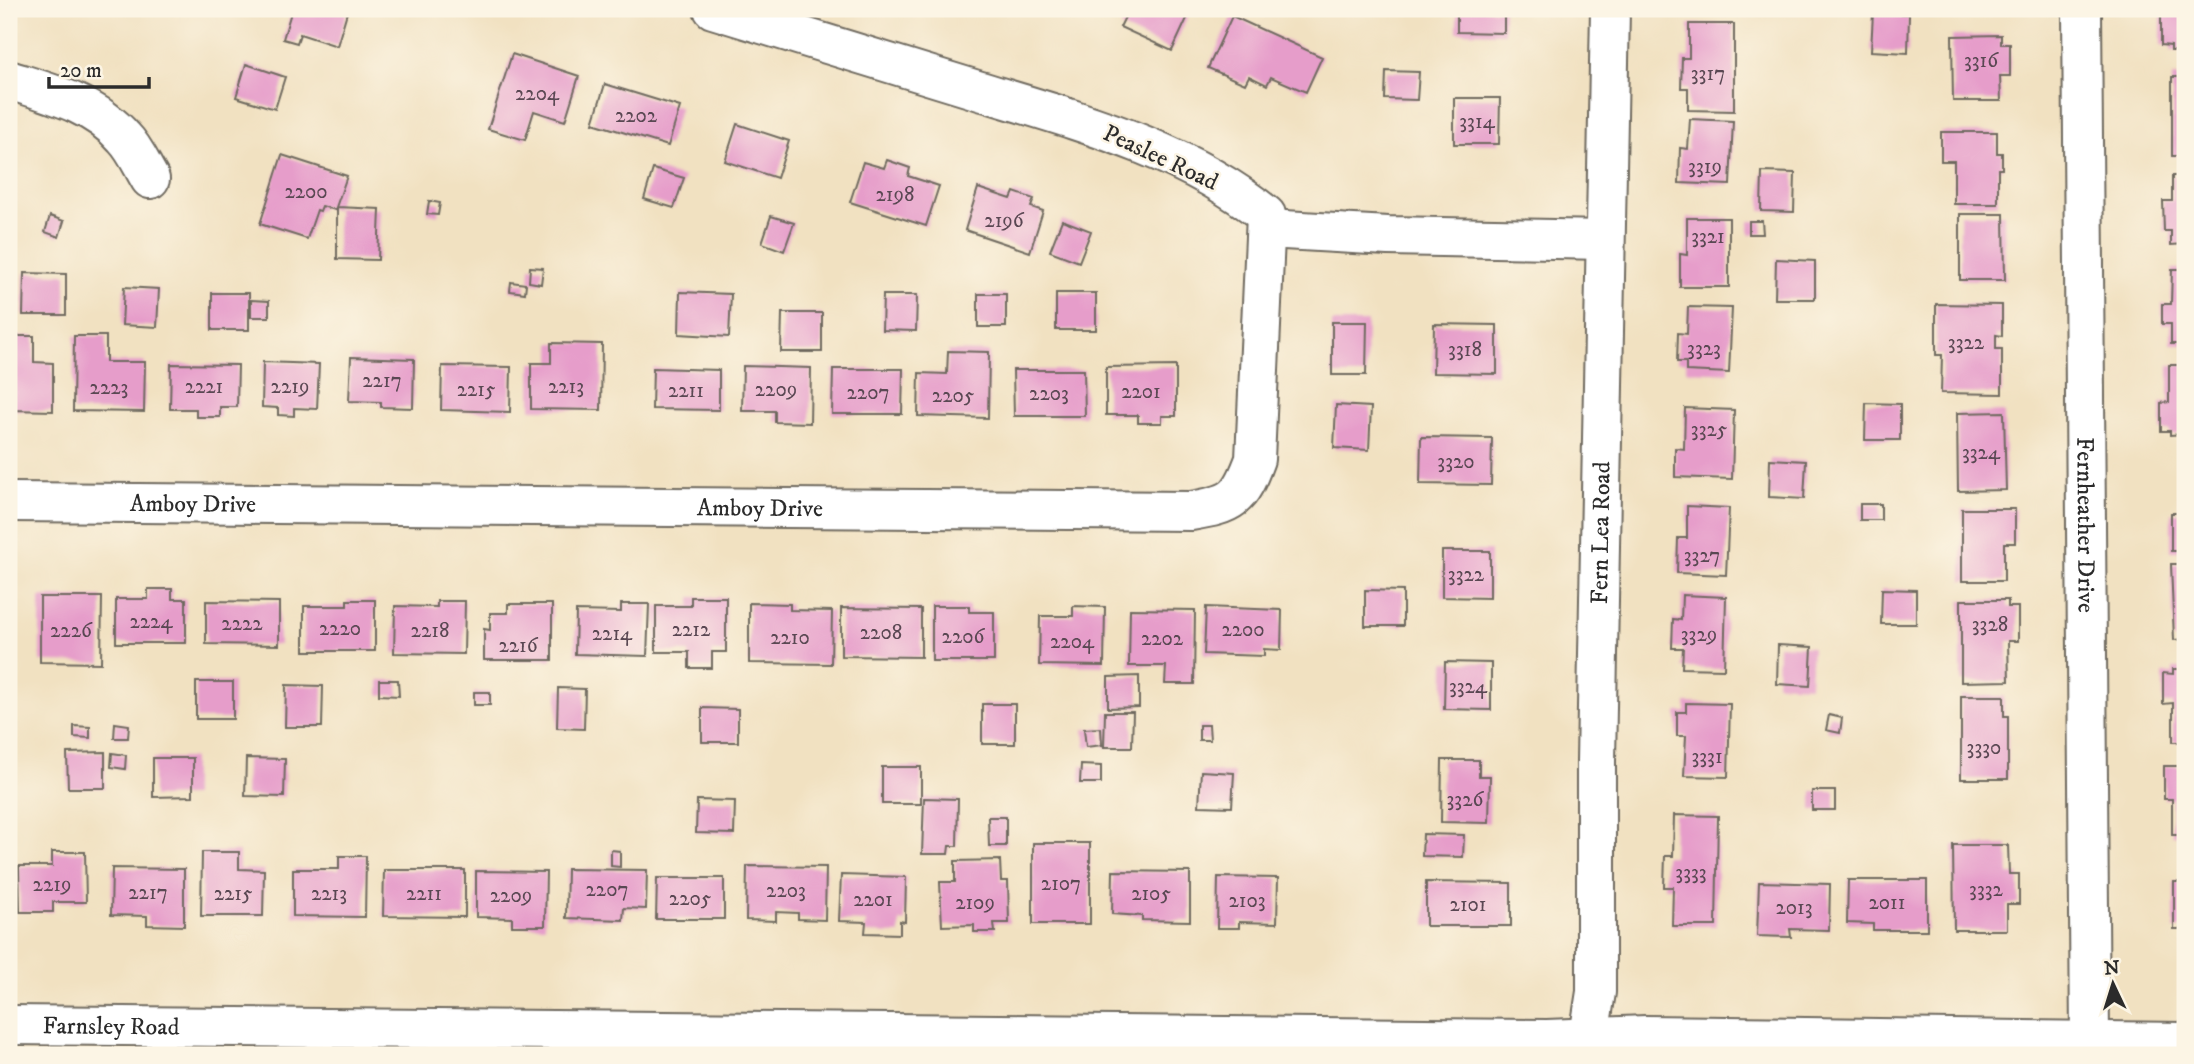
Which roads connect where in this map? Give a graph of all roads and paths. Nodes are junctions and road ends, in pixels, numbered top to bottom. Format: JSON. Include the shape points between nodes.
{"nodes":[{"id":1,"x":713,"y":9,"type":"edge"},
{"id":2,"x":1610,"y":9,"type":"edge"},
{"id":3,"x":2082,"y":9,"type":"edge"},
{"id":4,"x":9,"y":80,"type":"edge"},
{"id":5,"x":150,"y":179,"type":"dead end"},
{"id":6,"x":1267,"y":229,"type":"junction"},
{"id":7,"x":1605,"y":240,"type":"junction"},
{"id":8,"x":9,"y":502,"type":"edge"},
{"id":9,"x":9,"y":1025,"type":"edge"},
{"id":10,"x":2090,"y":1040,"type":"junction"},
{"id":11,"x":2185,"y":1042,"type":"edge"},
{"id":12,"x":1039,"y":1045,"type":"edge"},
{"id":13,"x":1587,"y":1046,"type":"edge"}],
"edges":[{"from":1,"to":6,"type":"street","name":"Peaslee Road","via":[[1112,133],[1169,156],[1244,197],[1266,215]]},
{"from":2,"to":7,"type":"street","name":"Fern Lea Road"},
{"from":3,"to":10,"type":"street","name":"Fernheather Drive"},
{"from":4,"to":5,"type":"street","via":[[93,111],[113,125]]},
{"from":6,"to":7,"type":"street"},
{"from":6,"to":8,"type":"street","name":"Amboy Drive","via":[[1255,459],[1245,485],[1231,500],[1215,507],[1191,511]]},
{"from":7,"to":13,"type":"street","name":"Fern Lea Road","via":[[1596,992]]},
{"from":9,"to":12,"type":"street","name":"Farnsley Road"},
{"from":10,"to":11,"type":"street","name":"Farnsley Road"},
{"from":10,"to":13,"type":"street","name":"Farnsley Road","via":[[1646,1035]]},
{"from":12,"to":13,"type":"street","name":"Farnsley Road","via":[[1547,1039]]}]}
